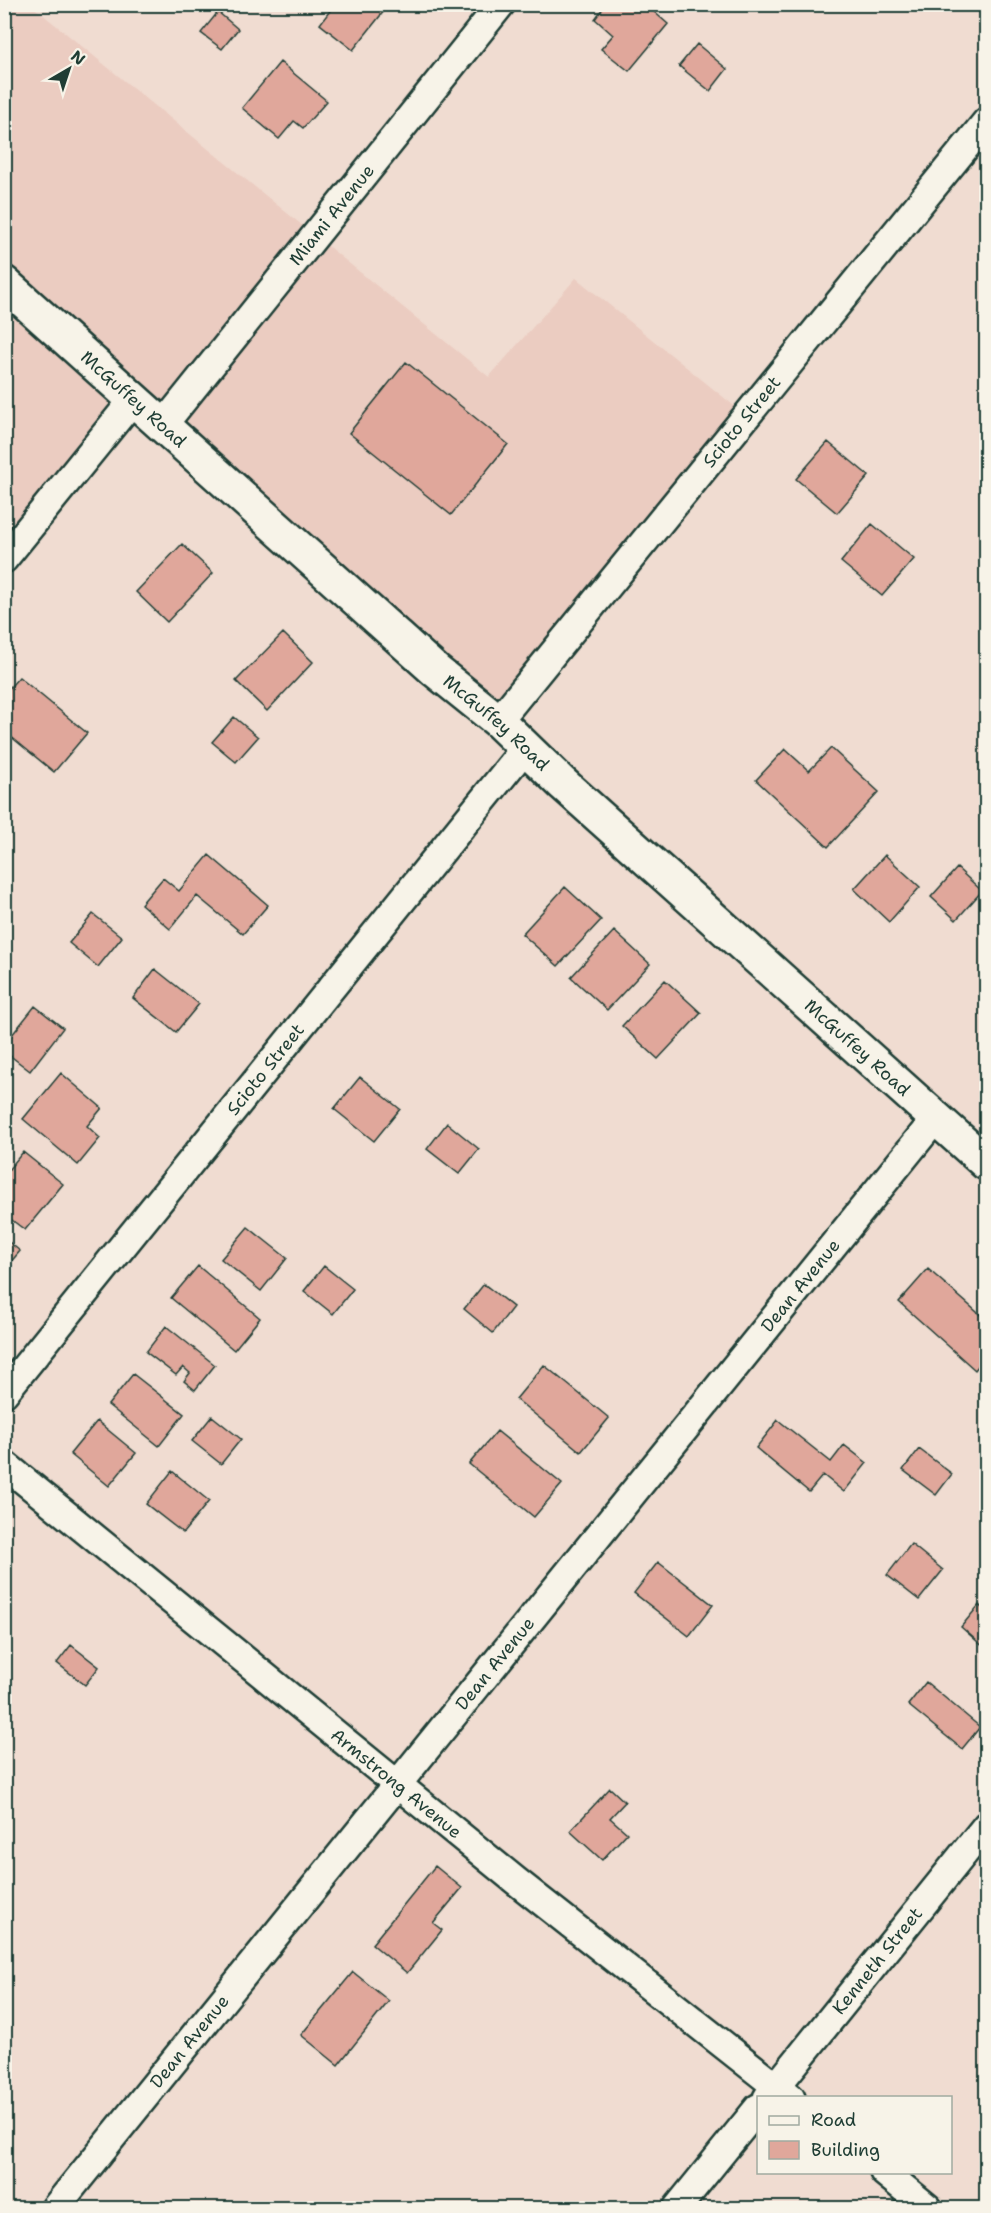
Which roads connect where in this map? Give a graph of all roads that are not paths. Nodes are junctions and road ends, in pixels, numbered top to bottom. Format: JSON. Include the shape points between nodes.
{"nodes":[{"id":1,"x":501,"y":4,"type":"edge"},
{"id":2,"x":987,"y":122,"type":"edge"},
{"id":3,"x":4,"y":283,"type":"edge"},
{"id":4,"x":133,"y":400,"type":"junction"},
{"id":5,"x":164,"y":424,"type":"junction"},
{"id":6,"x":4,"y":559,"type":"edge"},
{"id":7,"x":498,"y":721,"type":"junction"},
{"id":8,"x":526,"y":747,"type":"junction"},
{"id":9,"x":936,"y":1118,"type":"junction"},
{"id":10,"x":987,"y":1163,"type":"edge"},
{"id":11,"x":4,"y":1393,"type":"edge"},
{"id":12,"x":4,"y":1464,"type":"edge"},
{"id":13,"x":397,"y":1783,"type":"junction"},
{"id":14,"x":987,"y":1826,"type":"edge"},
{"id":15,"x":778,"y":2094,"type":"edge"},
{"id":16,"x":757,"y":2110,"type":"edge"},
{"id":17,"x":886,"y":2174,"type":"edge"},
{"id":18,"x":55,"y":2208,"type":"edge"},
{"id":19,"x":677,"y":2208,"type":"edge"},
{"id":20,"x":928,"y":2208,"type":"edge"}],
"edges":[{"from":1,"to":5,"type":"street","name":"Miami Avenue"},
{"from":2,"to":7,"type":"street","name":"Scioto Street"},
{"from":3,"to":4,"type":"street","name":"McGuffey Road"},
{"from":4,"to":5,"type":"street","name":"McGuffey Road"},
{"from":4,"to":6,"type":"street"},
{"from":5,"to":7,"type":"street","name":"McGuffey Road","via":[[436,671]]},
{"from":7,"to":8,"type":"street","name":"McGuffey Road"},
{"from":8,"to":9,"type":"street","name":"McGuffey Road"},
{"from":8,"to":11,"type":"street","name":"Scioto Street"},
{"from":9,"to":10,"type":"street","name":"McGuffey Road"},
{"from":9,"to":13,"type":"street","name":"Dean Avenue"},
{"from":12,"to":13,"type":"street","name":"Armstrong Avenue"},
{"from":13,"to":15,"type":"street","name":"Armstrong Avenue"},
{"from":13,"to":18,"type":"street","name":"Dean Avenue"},
{"from":14,"to":15,"type":"street","name":"Kenneth Street"},
{"from":16,"to":19,"type":"street"},
{"from":17,"to":20,"type":"street"}]}
